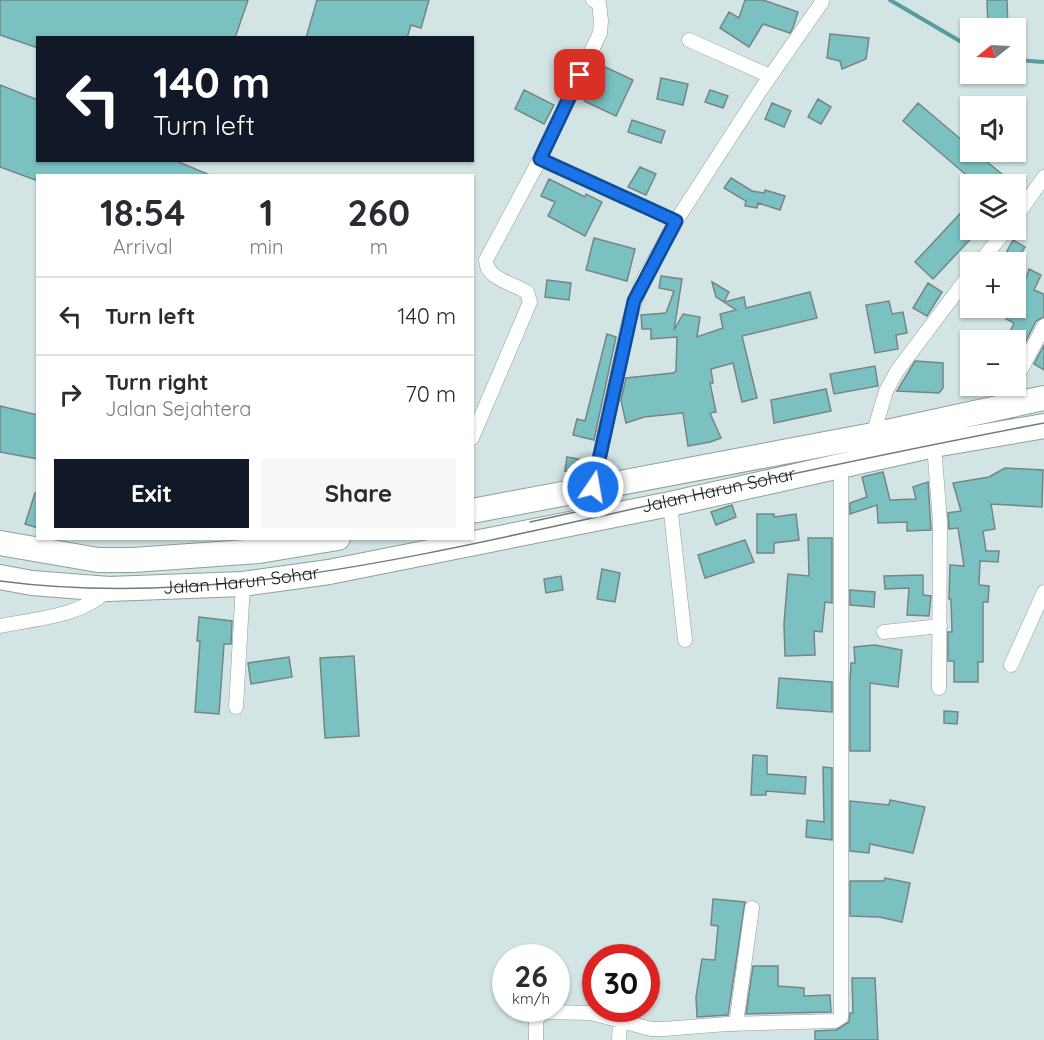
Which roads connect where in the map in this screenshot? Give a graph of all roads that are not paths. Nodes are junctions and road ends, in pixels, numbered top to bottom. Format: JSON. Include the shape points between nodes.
{"nodes":[{"id":1,"x":593,"y":0,"type":"edge"},
{"id":2,"x":822,"y":2,"type":"dead end"},
{"id":3,"x":689,"y":40,"type":"dead end"},
{"id":4,"x":770,"y":76,"type":"junction"},
{"id":5,"x":540,"y":159,"type":"junction"},
{"id":6,"x":1044,"y":177,"type":"edge"},
{"id":7,"x":1026,"y":203,"type":"edge"},
{"id":8,"x":676,"y":221,"type":"junction"},
{"id":9,"x":998,"y":240,"type":"edge"},
{"id":10,"x":988,"y":252,"type":"edge"},
{"id":11,"x":960,"y":287,"type":"edge"},
{"id":12,"x":1044,"y":327,"type":"edge"},
{"id":13,"x":1026,"y":360,"type":"edge"},
{"id":14,"x":1008,"y":396,"type":"edge"},
{"id":15,"x":1044,"y":398,"type":"edge"},
{"id":16,"x":1044,"y":426,"type":"edge"},
{"id":17,"x":474,"y":433,"type":"edge"},
{"id":18,"x":873,"y":435,"type":"junction"},
{"id":19,"x":934,"y":445,"type":"junction"},
{"id":20,"x":841,"y":464,"type":"junction"},
{"id":21,"x":593,"y":487,"type":"junction"},
{"id":22,"x":670,"y":504,"type":"junction"},
{"id":23,"x":474,"y":511,"type":"edge"},
{"id":24,"x":326,"y":540,"type":"edge"},
{"id":25,"x":0,"y":543,"type":"edge"},
{"id":26,"x":0,"y":577,"type":"edge"},
{"id":27,"x":243,"y":584,"type":"junction"},
{"id":28,"x":110,"y":589,"type":"junction"},
{"id":29,"x":1044,"y":592,"type":"edge"},
{"id":30,"x":0,"y":626,"type":"edge"},
{"id":31,"x":940,"y":626,"type":"junction"},
{"id":32,"x":884,"y":632,"type":"dead end"},
{"id":33,"x":685,"y":640,"type":"dead end"},
{"id":34,"x":1011,"y":665,"type":"dead end"},
{"id":35,"x":939,"y":688,"type":"dead end"},
{"id":36,"x":236,"y":707,"type":"dead end"},
{"id":37,"x":752,"y":908,"type":"dead end"},
{"id":38,"x":582,"y":1013,"type":"edge"},
{"id":39,"x":621,"y":1022,"type":"edge"},
{"id":40,"x":630,"y":1022,"type":"edge"},
{"id":41,"x":736,"y":1024,"type":"junction"},
{"id":42,"x":536,"y":1040,"type":"edge"},
{"id":43,"x":619,"y":1040,"type":"edge"}],
"edges":[{"from":1,"to":5,"type":"street","via":[[601,8],[600,33]]},
{"from":2,"to":4,"type":"street"},
{"from":3,"to":4,"type":"street"},
{"from":4,"to":8,"type":"street"},
{"from":5,"to":8,"type":"street"},
{"from":5,"to":17,"type":"street","via":[[486,260],[490,273],[527,292],[530,302]]},
{"from":6,"to":7,"type":"street"},
{"from":8,"to":21,"type":"street","via":[[634,301]]},
{"from":9,"to":10,"type":"street"},
{"from":11,"to":18,"type":"street","via":[[897,371],[886,391]]},
{"from":12,"to":13,"type":"street"},
{"from":14,"to":15,"type":"highway","name":"Jalan Harun Sohar"},
{"from":14,"to":18,"type":"highway","name":"Jalan Harun Sohar"},
{"from":16,"to":19,"type":"highway","name":"Jalan Harun Sohar"},
{"from":18,"to":21,"type":"highway","name":"Jalan Harun Sohar"},
{"from":19,"to":20,"type":"highway","name":"Jalan Harun Sohar"},
{"from":19,"to":31,"type":"street","via":[[940,522]]},
{"from":20,"to":22,"type":"highway","name":"Jalan Harun Sohar"},
{"from":20,"to":41,"type":"street","via":[[841,1017],[835,1021]]},
{"from":21,"to":23,"type":"highway","name":"Jalan Harun Sohar"},
{"from":22,"to":27,"type":"highway","name":"Jalan Harun Sohar","via":[[329,572]]},
{"from":22,"to":33,"type":"street"},
{"from":24,"to":25,"type":"highway","name":"Jalan Harun Sohar","via":[[259,551],[133,560],[98,560]]},
{"from":26,"to":28,"type":"highway","name":"Jalan Harun Sohar"},
{"from":27,"to":28,"type":"highway","name":"Jalan Harun Sohar"},
{"from":27,"to":36,"type":"street"},
{"from":28,"to":30,"type":"street","via":[[80,609]]},
{"from":29,"to":34,"type":"street"},
{"from":31,"to":32,"type":"street"},
{"from":31,"to":35,"type":"street"},
{"from":37,"to":41,"type":"street"},
{"from":38,"to":42,"type":"street","via":[[545,1012],[536,1018]]},
{"from":39,"to":43,"type":"street"},
{"from":40,"to":41,"type":"street","via":[[651,1029]]}]}
